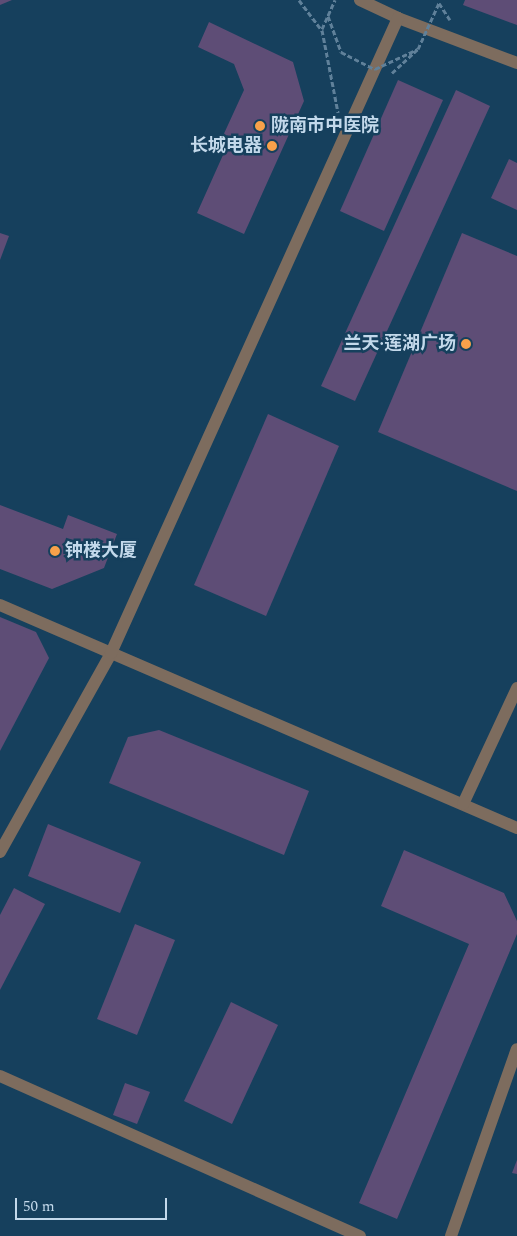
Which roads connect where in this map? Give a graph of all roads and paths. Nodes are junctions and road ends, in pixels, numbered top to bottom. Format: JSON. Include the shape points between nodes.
{"nodes":[{"id":1,"x":299,"y":0,"type":"edge"},
{"id":2,"x":335,"y":0,"type":"edge"},
{"id":3,"x":360,"y":0,"type":"edge"},
{"id":4,"x":439,"y":3,"type":"dead end"},
{"id":5,"x":328,"y":16,"type":"junction"},
{"id":6,"x":398,"y":18,"type":"junction"},
{"id":7,"x":322,"y":30,"type":"junction"},
{"id":8,"x":517,"y":63,"type":"edge"},
{"id":9,"x":343,"y":139,"type":"junction"},
{"id":10,"x":0,"y":605,"type":"edge"},
{"id":11,"x":111,"y":653,"type":"junction"},
{"id":12,"x":517,"y":688,"type":"edge"},
{"id":13,"x":463,"y":804,"type":"junction"},
{"id":14,"x":517,"y":828,"type":"edge"},
{"id":15,"x":0,"y":852,"type":"edge"},
{"id":16,"x":517,"y":1049,"type":"edge"},
{"id":17,"x":0,"y":1076,"type":"edge"},
{"id":18,"x":360,"y":1236,"type":"edge"},
{"id":19,"x":451,"y":1236,"type":"edge"}],
"edges":[{"from":1,"to":7,"type":"path"},
{"from":2,"to":5,"type":"path"},
{"from":3,"to":6,"type":"street"},
{"from":4,"to":5,"type":"path","bridge":true,"via":[[418,49],[375,69],[341,52]]},
{"from":5,"to":7,"type":"path"},
{"from":6,"to":8,"type":"street"},
{"from":6,"to":9,"type":"street"},
{"from":7,"to":9,"type":"path"},
{"from":9,"to":11,"type":"street"},
{"from":10,"to":11,"type":"street"},
{"from":11,"to":13,"type":"street"},
{"from":11,"to":15,"type":"street"},
{"from":12,"to":13,"type":"street"},
{"from":13,"to":14,"type":"street"},
{"from":16,"to":19,"type":"street"},
{"from":17,"to":18,"type":"street"}]}
